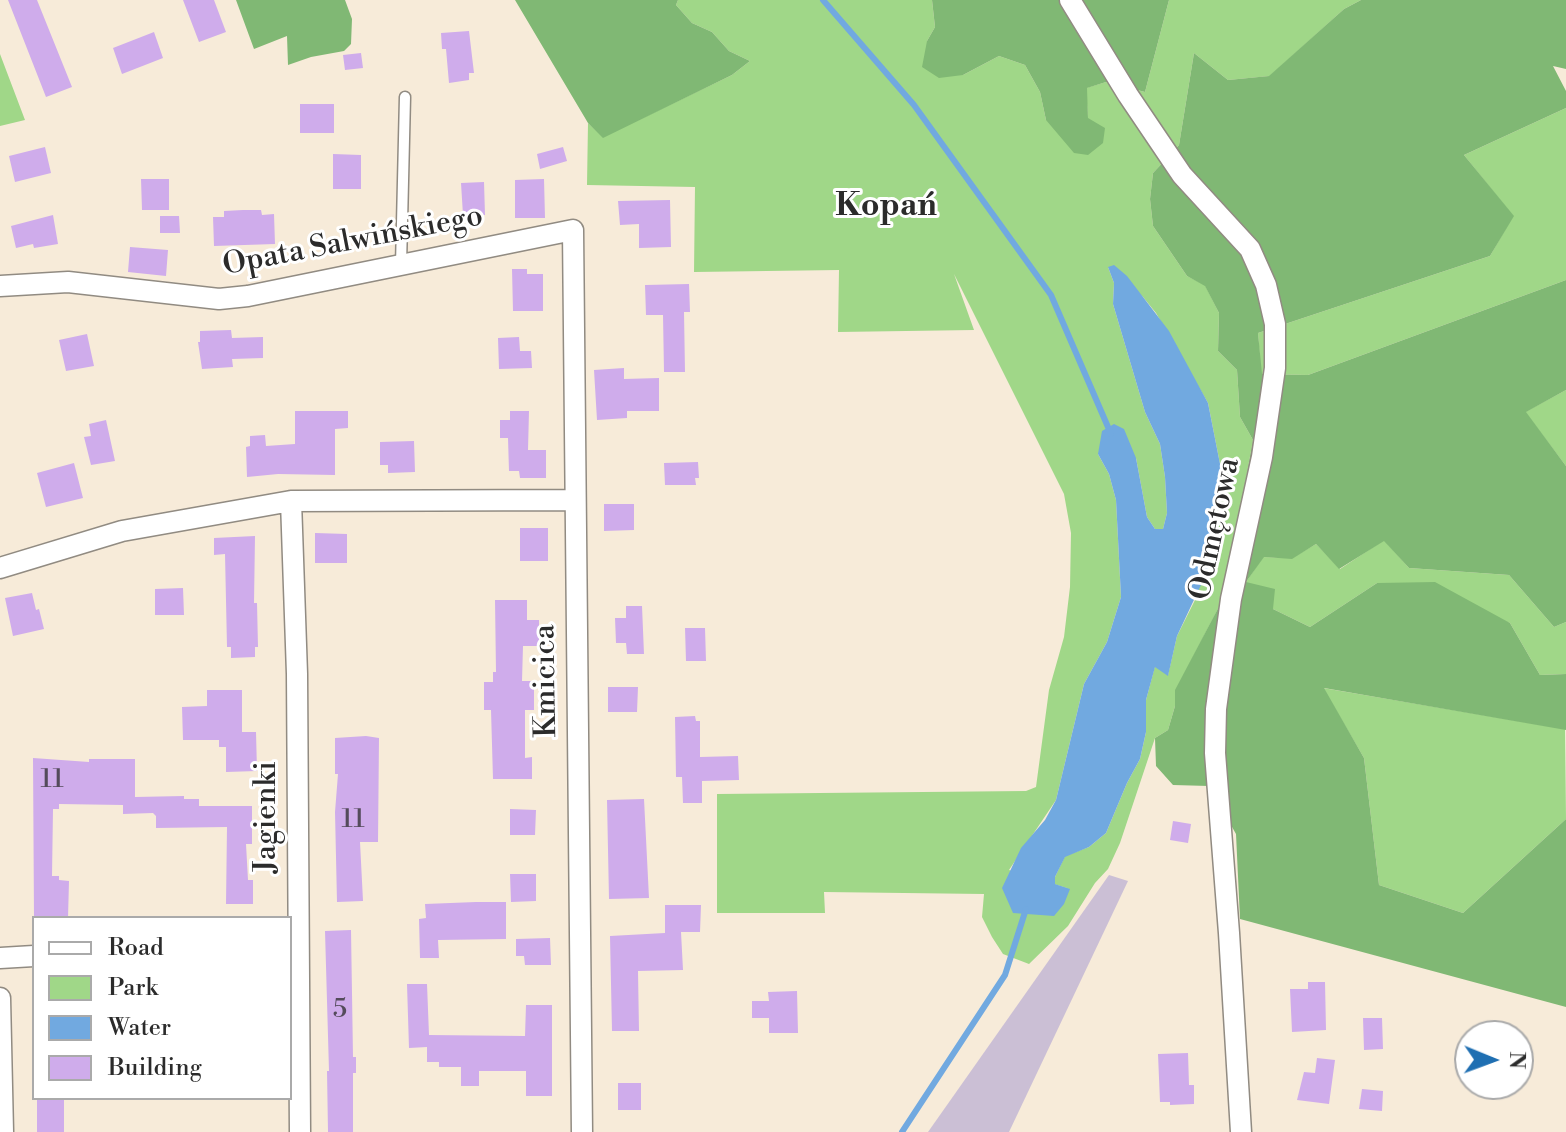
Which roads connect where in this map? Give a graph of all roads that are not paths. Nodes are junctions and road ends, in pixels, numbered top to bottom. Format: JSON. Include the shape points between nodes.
{"nodes":[{"id":1,"x":1070,"y":0,"type":"edge"},
{"id":2,"x":405,"y":97,"type":"dead end"},
{"id":3,"x":573,"y":230,"type":"joint"},
{"id":4,"x":401,"y":265,"type":"junction"},
{"id":5,"x":0,"y":286,"type":"edge"},
{"id":6,"x":574,"y":500,"type":"junction"},
{"id":7,"x":291,"y":501,"type":"junction"},
{"id":8,"x":0,"y":568,"type":"edge"},
{"id":9,"x":32,"y":956,"type":"edge"},
{"id":10,"x":0,"y":958,"type":"edge"},
{"id":11,"x":0,"y":998,"type":"edge"},
{"id":12,"x":3,"y":1132,"type":"edge"},
{"id":13,"x":300,"y":1132,"type":"edge"},
{"id":14,"x":582,"y":1132,"type":"edge"},
{"id":15,"x":1241,"y":1132,"type":"edge"}],
"edges":[{"from":1,"to":15,"type":"street","name":"Odmętowa","via":[[1182,175],[1250,249],[1275,324],[1275,368],[1262,457],[1231,599],[1216,709]]},
{"from":2,"to":4,"type":"lane"},
{"from":3,"to":4,"type":"street","name":"Opata Salwińskiego"},
{"from":3,"to":6,"type":"street","name":"Kmicica"},
{"from":4,"to":5,"type":"street","name":"Opata Salwińskiego","via":[[219,299],[68,282]]},
{"from":6,"to":7,"type":"street"},
{"from":6,"to":14,"type":"street","name":"Kmicica"},
{"from":7,"to":8,"type":"street","via":[[122,531]]},
{"from":7,"to":13,"type":"street","name":"Jagienki"},
{"from":9,"to":10,"type":"street"},
{"from":11,"to":12,"type":"street"}]}
